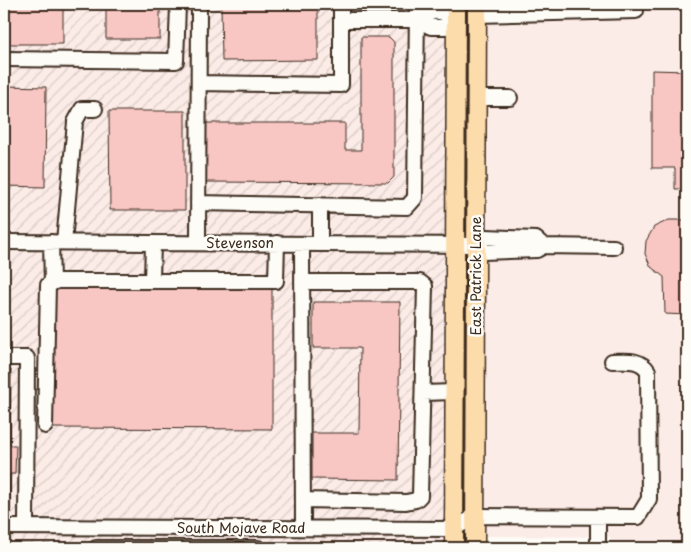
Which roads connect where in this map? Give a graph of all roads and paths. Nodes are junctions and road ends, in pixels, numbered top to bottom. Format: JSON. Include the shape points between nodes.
{"nodes":[{"id":1,"x":199,"y":4,"type":"edge"},
{"id":2,"x":341,"y":4,"type":"edge"},
{"id":3,"x":417,"y":4,"type":"edge"},
{"id":4,"x":178,"y":5,"type":"edge"},
{"id":5,"x":477,"y":9,"type":"edge"},
{"id":6,"x":636,"y":11,"type":"dead end"},
{"id":7,"x":456,"y":12,"type":"edge"},
{"id":8,"x":341,"y":20,"type":"junction"},
{"id":9,"x":416,"y":20,"type":"junction"},
{"id":10,"x":4,"y":59,"type":"edge"},
{"id":11,"x":199,"y":83,"type":"junction"},
{"id":12,"x":476,"y":98,"type":"junction"},
{"id":13,"x":510,"y":98,"type":"dead end"},
{"id":14,"x":95,"y":109,"type":"dead end"},
{"id":15,"x":198,"y":203,"type":"junction"},
{"id":16,"x":320,"y":205,"type":"junction"},
{"id":17,"x":4,"y":242,"type":"edge"},
{"id":18,"x":57,"y":242,"type":"junction"},
{"id":19,"x":153,"y":243,"type":"junction"},
{"id":20,"x":198,"y":243,"type":"junction"},
{"id":21,"x":276,"y":244,"type":"junction"},
{"id":22,"x":302,"y":244,"type":"junction"},
{"id":23,"x":320,"y":244,"type":"junction"},
{"id":24,"x":454,"y":244,"type":"junction"},
{"id":25,"x":476,"y":245,"type":"junction"},
{"id":26,"x":614,"y":247,"type":"dead end"},
{"id":27,"x":152,"y":280,"type":"junction"},
{"id":28,"x":52,"y":282,"type":"junction"},
{"id":29,"x":302,"y":282,"type":"junction"},
{"id":30,"x":4,"y":358,"type":"edge"},
{"id":31,"x":612,"y":360,"type":"dead end"},
{"id":32,"x":454,"y":392,"type":"junction"},
{"id":33,"x":423,"y":393,"type":"junction"},
{"id":34,"x":45,"y":426,"type":"dead end"},
{"id":35,"x":303,"y":500,"type":"junction"},
{"id":36,"x":475,"y":516,"type":"junction"},
{"id":37,"x":598,"y":517,"type":"junction"},
{"id":38,"x":4,"y":527,"type":"edge"},
{"id":39,"x":26,"y":528,"type":"junction"},
{"id":40,"x":303,"y":528,"type":"junction"},
{"id":41,"x":454,"y":529,"type":"junction"},
{"id":42,"x":96,"y":548,"type":"edge"},
{"id":43,"x":258,"y":548,"type":"edge"},
{"id":44,"x":454,"y":548,"type":"edge"},
{"id":45,"x":475,"y":548,"type":"edge"},
{"id":46,"x":598,"y":548,"type":"edge"}],
"edges":[{"from":1,"to":11,"type":"street"},
{"from":2,"to":8,"type":"street"},
{"from":3,"to":9,"type":"street"},
{"from":4,"to":10,"type":"street","via":[[176,61]]},
{"from":5,"to":6,"type":"street"},
{"from":5,"to":7,"type":"main road"},
{"from":5,"to":12,"type":"main road","name":"East Patrick Lane"},
{"from":7,"to":9,"type":"street","via":[[430,12]]},
{"from":7,"to":24,"type":"main road","name":"East Patrick Lane"},
{"from":8,"to":9,"type":"street"},
{"from":8,"to":11,"type":"street","via":[[341,85]]},
{"from":9,"to":16,"type":"street","via":[[415,198],[407,207]]},
{"from":11,"to":15,"type":"street"},
{"from":12,"to":13,"type":"street"},
{"from":12,"to":25,"type":"main road","name":"East Patrick Lane"},
{"from":14,"to":18,"type":"street","via":[[82,109],[75,122]]},
{"from":15,"to":16,"type":"street"},
{"from":15,"to":20,"type":"street"},
{"from":16,"to":23,"type":"street"},
{"from":17,"to":18,"type":"street","name":"Stevenson"},
{"from":18,"to":19,"type":"street","name":"Stevenson"},
{"from":18,"to":28,"type":"street"},
{"from":19,"to":20,"type":"street","name":"Stevenson"},
{"from":19,"to":27,"type":"street"},
{"from":20,"to":21,"type":"street","name":"Stevenson"},
{"from":21,"to":22,"type":"street","name":"Stevenson"},
{"from":21,"to":27,"type":"street","via":[[276,281]]},
{"from":22,"to":23,"type":"street","name":"Stevenson"},
{"from":22,"to":29,"type":"street"},
{"from":23,"to":24,"type":"street","name":"Stevenson"},
{"from":24,"to":25,"type":"street","name":"Stevenson"},
{"from":24,"to":32,"type":"main road","name":"East Patrick Lane"},
{"from":25,"to":26,"type":"street","name":"Stevenson","via":[[484,252],[538,250],[544,246]]},
{"from":25,"to":36,"type":"main road","name":"East Patrick Lane"},
{"from":27,"to":28,"type":"street"},
{"from":28,"to":34,"type":"street","via":[[48,285]]},
{"from":29,"to":33,"type":"street","via":[[420,282],[424,286]]},
{"from":29,"to":35,"type":"street"},
{"from":30,"to":39,"type":"street","via":[[27,358]]},
{"from":31,"to":37,"type":"street","via":[[635,361],[648,371],[649,500],[638,517]]},
{"from":32,"to":33,"type":"street"},
{"from":32,"to":41,"type":"main road","name":"East Patrick Lane"},
{"from":33,"to":35,"type":"street","via":[[420,496],[416,500]]},
{"from":35,"to":40,"type":"street"},
{"from":36,"to":37,"type":"street"},
{"from":36,"to":41,"type":"street"},
{"from":36,"to":45,"type":"main road","name":"East Patrick Lane"},
{"from":37,"to":46,"type":"street"},
{"from":38,"to":39,"type":"street","name":"South Mojave Road"},
{"from":39,"to":40,"type":"street","name":"South Mojave Road"},
{"from":40,"to":41,"type":"street","name":"South Mojave Road"},
{"from":41,"to":44,"type":"main road","name":"East Patrick Lane"},
{"from":42,"to":43,"type":"street"}]}
